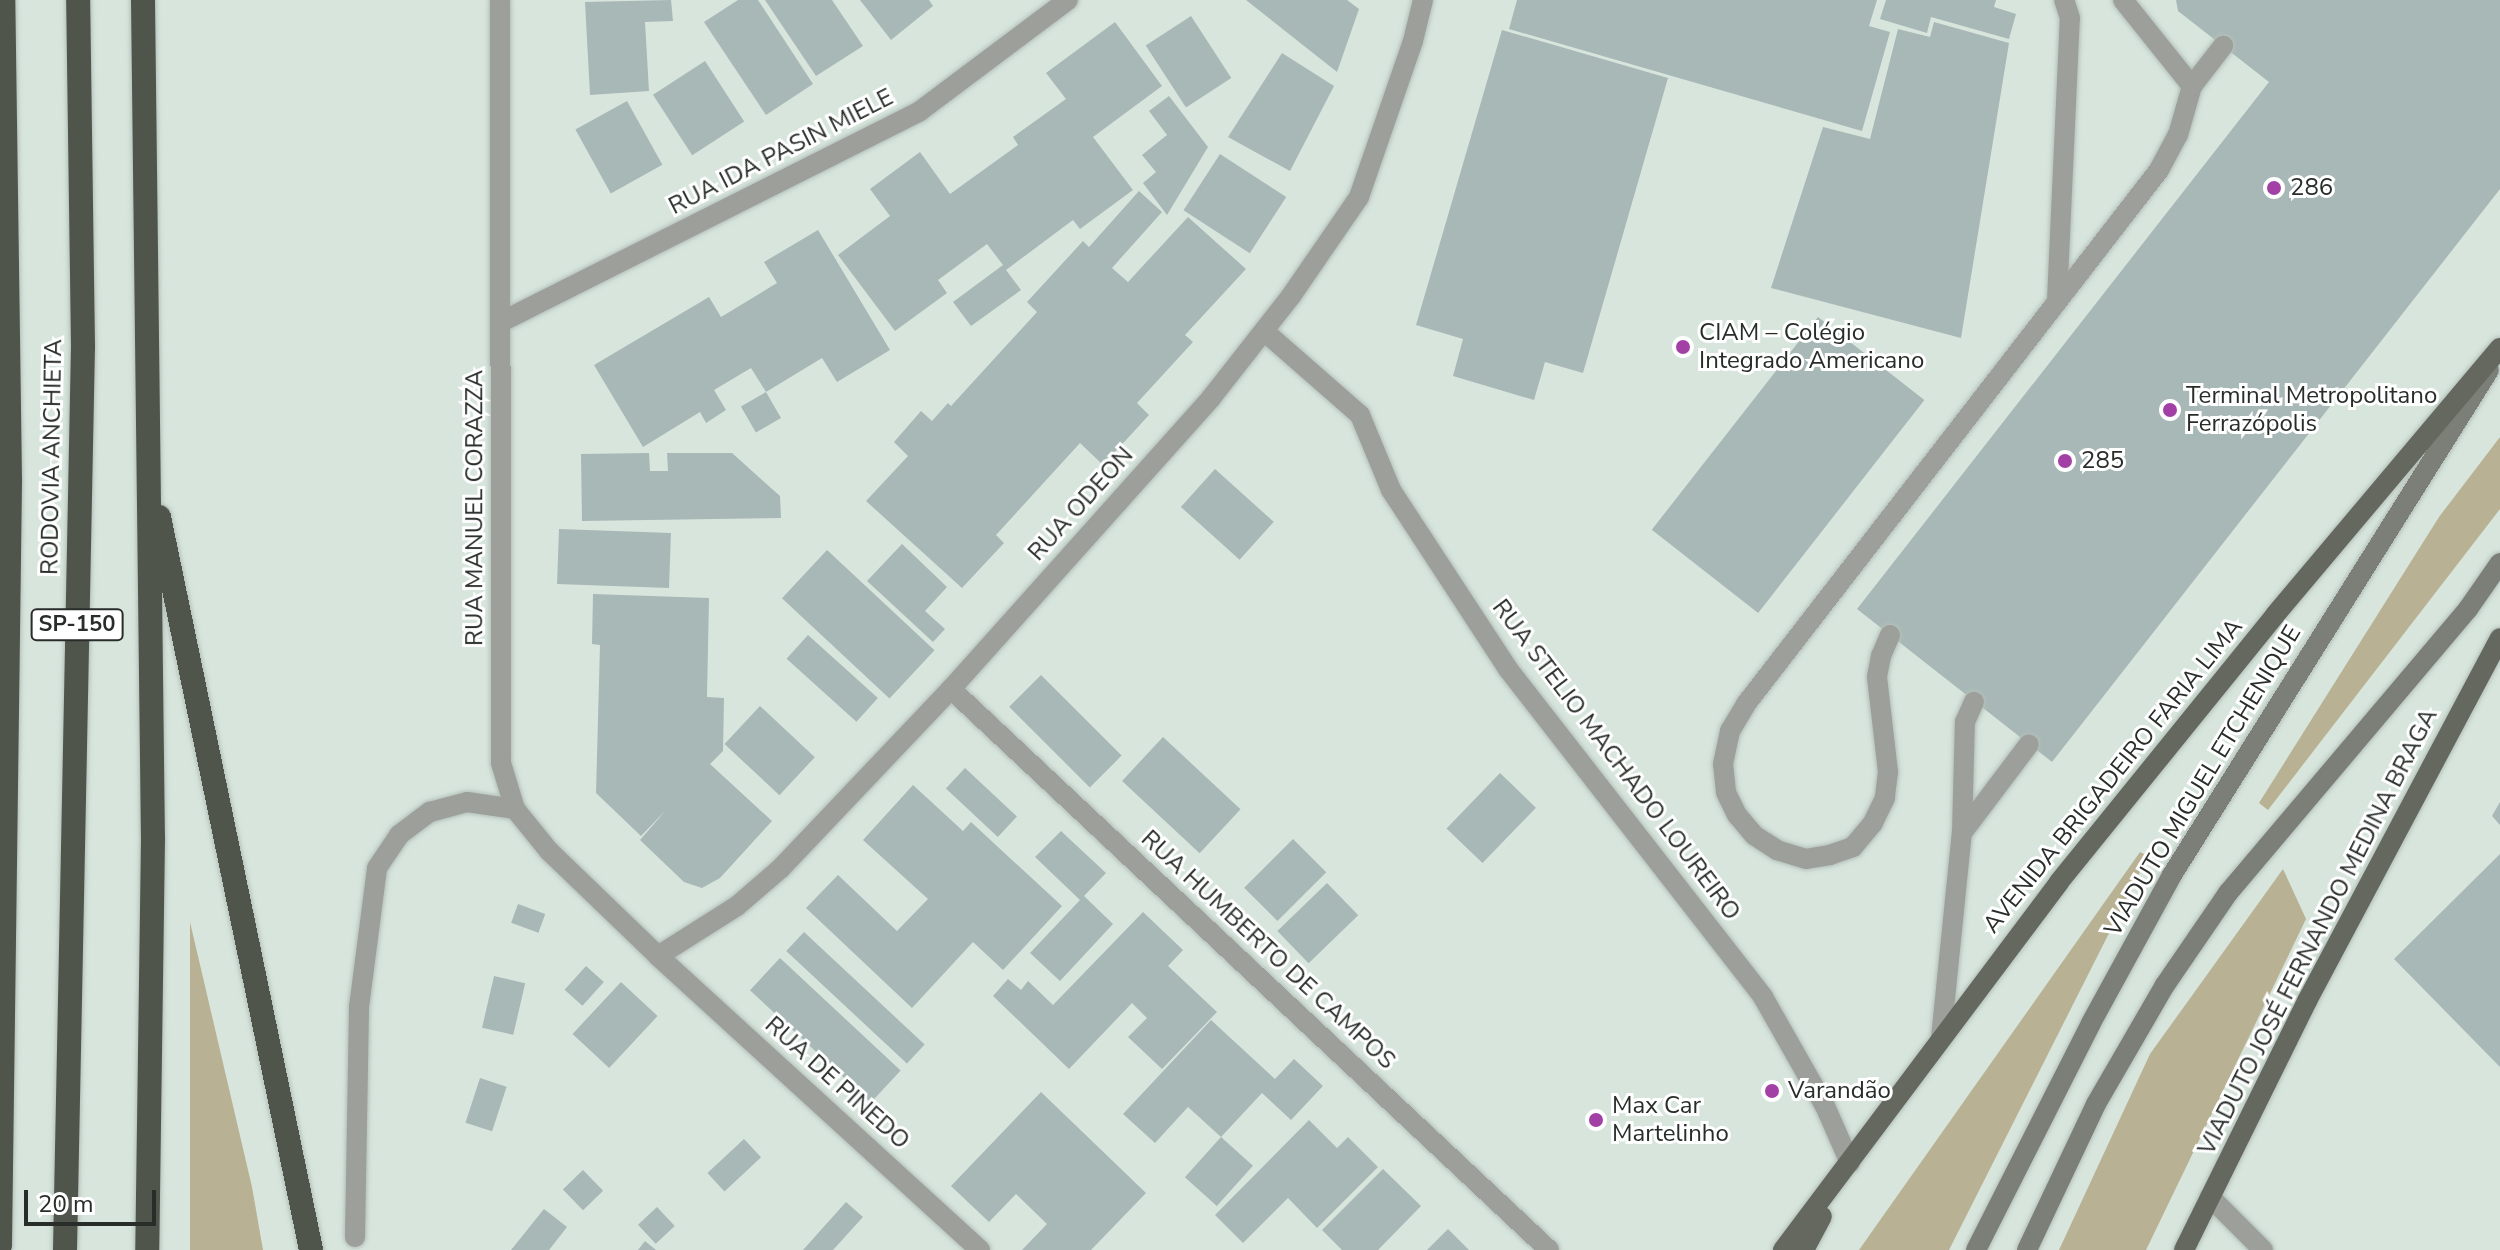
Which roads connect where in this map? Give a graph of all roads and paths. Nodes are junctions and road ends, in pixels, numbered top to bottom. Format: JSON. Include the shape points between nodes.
{"nodes":[{"id":1,"x":3,"y":0,"type":"edge"},
{"id":2,"x":78,"y":0,"type":"edge"},
{"id":3,"x":143,"y":0,"type":"edge"},
{"id":4,"x":500,"y":0,"type":"edge"},
{"id":5,"x":1068,"y":0,"type":"edge"},
{"id":6,"x":1423,"y":0,"type":"edge"},
{"id":7,"x":2064,"y":0,"type":"edge"},
{"id":8,"x":2123,"y":0,"type":"edge"},
{"id":9,"x":2223,"y":46,"type":"dead end"},
{"id":10,"x":2192,"y":86,"type":"junction"},
{"id":11,"x":2057,"y":301,"type":"junction"},
{"id":12,"x":501,"y":322,"type":"junction"},
{"id":13,"x":1264,"y":331,"type":"junction"},
{"id":14,"x":2500,"y":351,"type":"edge"},
{"id":15,"x":148,"y":459,"type":"junction"},
{"id":16,"x":2500,"y":563,"type":"edge"},
{"id":17,"x":1890,"y":635,"type":"dead end"},
{"id":18,"x":2500,"y":638,"type":"edge"},
{"id":19,"x":951,"y":689,"type":"junction"},
{"id":20,"x":1974,"y":702,"type":"dead end"},
{"id":21,"x":2029,"y":744,"type":"dead end"},
{"id":22,"x":515,"y":809,"type":"junction"},
{"id":23,"x":1962,"y":833,"type":"junction"},
{"id":24,"x":658,"y":956,"type":"junction"},
{"id":25,"x":1941,"y":1038,"type":"junction"},
{"id":26,"x":1850,"y":1163,"type":"junction"},
{"id":27,"x":2210,"y":1197,"type":"junction"},
{"id":28,"x":355,"y":1237,"type":"dead end"},
{"id":29,"x":0,"y":1245,"type":"edge"},
{"id":30,"x":65,"y":1250,"type":"edge"},
{"id":31,"x":147,"y":1250,"type":"edge"},
{"id":32,"x":311,"y":1250,"type":"edge"},
{"id":33,"x":980,"y":1250,"type":"edge"},
{"id":34,"x":1549,"y":1250,"type":"edge"},
{"id":35,"x":1783,"y":1250,"type":"edge"},
{"id":36,"x":1804,"y":1250,"type":"edge"},
{"id":37,"x":1976,"y":1250,"type":"edge"},
{"id":38,"x":2027,"y":1250,"type":"edge"},
{"id":39,"x":2184,"y":1250,"type":"edge"},
{"id":40,"x":2263,"y":1250,"type":"edge"}],
"edges":[{"from":1,"to":29,"type":"highway","name":"RODOVIA ANCHIETA","number":"SP-150","via":[[10,480]]},
{"from":2,"to":30,"type":"highway","name":"RODOVIA ANCHIETA","number":"SP-150","via":[[83,347]]},
{"from":3,"to":15,"type":"highway","number":"SP-150"},
{"from":4,"to":12,"type":"street","name":"RUA MANUEL CORAZZA"},
{"from":5,"to":12,"type":"street","name":"RUA IDA PASIN MIELE","via":[[920,111]]},
{"from":6,"to":13,"type":"street","name":"RUA ODEON","via":[[1359,197]]},
{"from":7,"to":11,"type":"street","via":[[2070,18]]},
{"from":8,"to":10,"type":"street"},
{"from":9,"to":10,"type":"street"},
{"from":10,"to":11,"type":"street","via":[[2178,135],[2159,170]]},
{"from":11,"to":17,"type":"street","via":[[1730,731],[1723,764],[1726,792],[1754,835],[1777,850],[1806,859],[1830,855],[1853,847],[1873,823],[1885,798],[1888,772],[1877,677]]},
{"from":12,"to":22,"type":"street","name":"RUA MANUEL CORAZZA","via":[[501,763]]},
{"from":13,"to":19,"type":"street","name":"RUA ODEON","via":[[1211,398]]},
{"from":13,"to":26,"type":"street","name":"RUA STELIO MACHADO LOUREIRO","via":[[1360,415],[1391,490],[1508,669],[1763,997],[1825,1106]]},
{"from":14,"to":25,"type":"main road","name":"AVENIDA BRIGADEIRO FARIA LIMA","via":[[2265,627]]},
{"from":14,"to":37,"type":"street","name":"VIADUTO MIGUEL ETCHENIQUE","via":[[2172,875]]},
{"from":15,"to":31,"type":"highway","number":"SP-150","via":[[153,838]]},
{"from":15,"to":32,"type":"highway"},
{"from":16,"to":38,"type":"street","via":[[2468,609],[2228,893],[2165,985],[2096,1104]]},
{"from":18,"to":27,"type":"main road","name":"VIADUTO JOSÉ FERNANDO MEDINA BRAGA","via":[[2307,1001]]},
{"from":19,"to":24,"type":"street","name":"RUA ODEON","via":[[781,868],[715,922]]},
{"from":19,"to":34,"type":"street","name":"RUA HUMBERTO DE CAMPOS"},
{"from":20,"to":23,"type":"street","via":[[1965,722]]},
{"from":21,"to":23,"type":"street"},
{"from":22,"to":24,"type":"street","name":"RUA MANUEL CORAZZA","via":[[549,851]]},
{"from":22,"to":28,"type":"street","via":[[467,802],[430,812],[399,835],[377,868],[359,1007]]},
{"from":23,"to":25,"type":"street"},
{"from":24,"to":33,"type":"street","name":"RUA DE PINEDO"},
{"from":25,"to":26,"type":"main road","name":"AVENIDA BRIGADEIRO FARIA LIMA"},
{"from":26,"to":35,"type":"main road","name":"AVENIDA BRIGADEIRO FARIA LIMA"},
{"from":26,"to":36,"type":"main road"},
{"from":27,"to":39,"type":"main road","name":"VIADUTO JOSÉ FERNANDO MEDINA BRAGA"},
{"from":27,"to":40,"type":"street"}]}
